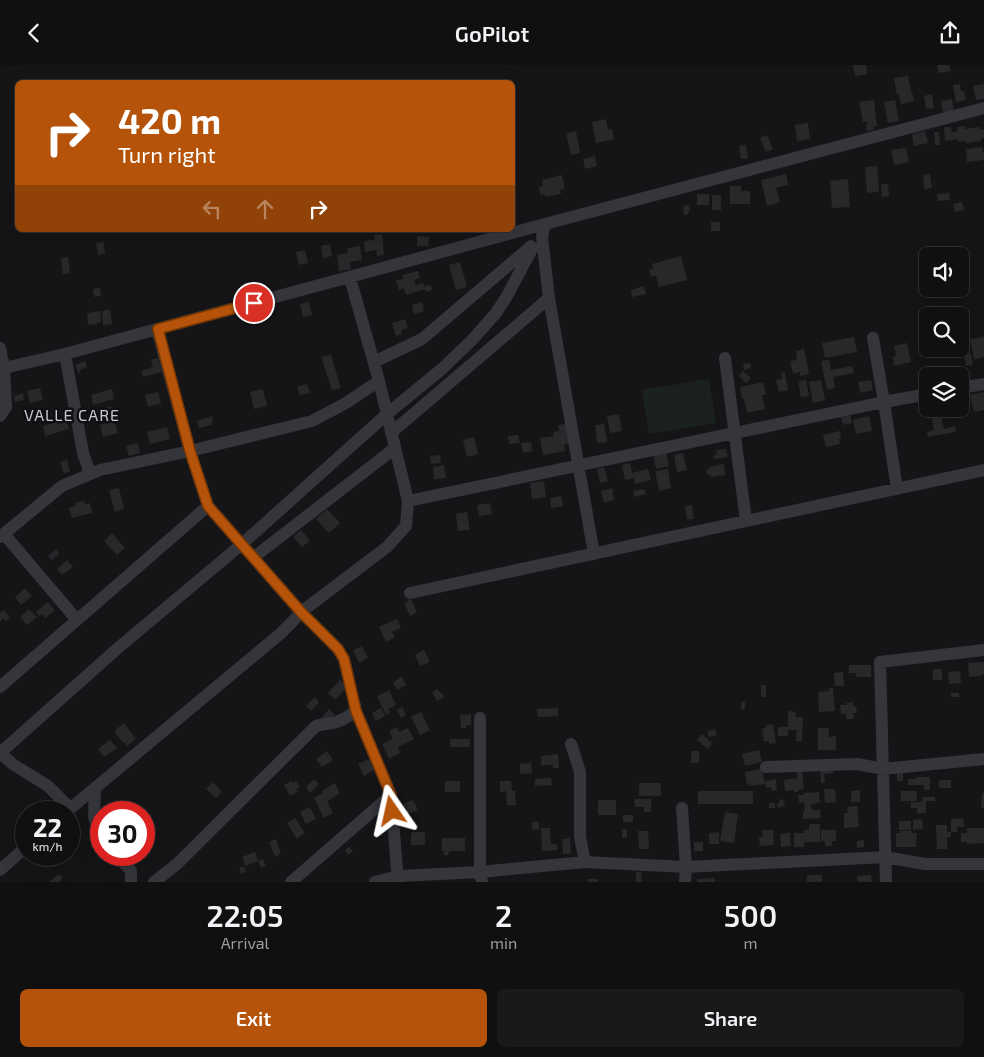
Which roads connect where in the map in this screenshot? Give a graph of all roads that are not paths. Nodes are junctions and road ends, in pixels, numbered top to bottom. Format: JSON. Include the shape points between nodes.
{"nodes":[{"id":1,"x":984,"y":108,"type":"edge"},
{"id":2,"x":545,"y":224,"type":"junction"},
{"id":3,"x":542,"y":237,"type":"junction"},
{"id":4,"x":531,"y":246,"type":"junction"},
{"id":5,"x":350,"y":278,"type":"junction"},
{"id":6,"x":549,"y":299,"type":"junction"},
{"id":7,"x":158,"y":329,"type":"junction"},
{"id":8,"x":873,"y":338,"type":"dead end"},
{"id":9,"x":0,"y":348,"type":"edge"},
{"id":10,"x":65,"y":354,"type":"junction"},
{"id":11,"x":725,"y":358,"type":"dead end"},
{"id":12,"x":374,"y":362,"type":"junction"},
{"id":13,"x":4,"y":368,"type":"junction"},
{"id":14,"x":380,"y":381,"type":"junction"},
{"id":15,"x":984,"y":384,"type":"edge"},
{"id":16,"x":969,"y":386,"type":"edge"},
{"id":17,"x":919,"y":396,"type":"edge"},
{"id":18,"x":884,"y":402,"type":"junction"},
{"id":19,"x":387,"y":414,"type":"junction"},
{"id":20,"x":0,"y":416,"type":"edge"},
{"id":21,"x":391,"y":433,"type":"junction"},
{"id":22,"x":735,"y":433,"type":"junction"},
{"id":23,"x":395,"y":449,"type":"junction"},
{"id":24,"x":190,"y":451,"type":"junction"},
{"id":25,"x":579,"y":465,"type":"junction"},
{"id":26,"x":984,"y":471,"type":"edge"},
{"id":27,"x":90,"y":474,"type":"junction"},
{"id":28,"x":897,"y":489,"type":"junction"},
{"id":29,"x":408,"y":501,"type":"junction"},
{"id":30,"x":208,"y":506,"type":"junction"},
{"id":31,"x":746,"y":521,"type":"junction"},
{"id":32,"x":2,"y":535,"type":"edge"},
{"id":33,"x":242,"y":544,"type":"junction"},
{"id":34,"x":594,"y":554,"type":"junction"},
{"id":35,"x":254,"y":557,"type":"junction"},
{"id":36,"x":410,"y":593,"type":"dead end"},
{"id":37,"x":301,"y":612,"type":"junction"},
{"id":38,"x":77,"y":620,"type":"junction"},
{"id":39,"x":984,"y":650,"type":"edge"},
{"id":40,"x":0,"y":687,"type":"edge"},
{"id":41,"x":356,"y":711,"type":"junction"},
{"id":42,"x":480,"y":718,"type":"dead end"},
{"id":43,"x":571,"y":744,"type":"dead end"},
{"id":44,"x":984,"y":759,"type":"edge"},
{"id":45,"x":766,"y":767,"type":"dead end"},
{"id":46,"x":883,"y":769,"type":"junction"},
{"id":47,"x":95,"y":787,"type":"junction"},
{"id":48,"x":391,"y":795,"type":"junction"},
{"id":49,"x":60,"y":801,"type":"edge"},
{"id":50,"x":79,"y":801,"type":"edge"},
{"id":51,"x":95,"y":801,"type":"edge"},
{"id":52,"x":682,"y":808,"type":"dead end"},
{"id":53,"x":15,"y":857,"type":"edge"},
{"id":54,"x":885,"y":857,"type":"junction"},
{"id":55,"x":585,"y":862,"type":"junction"},
{"id":56,"x":984,"y":864,"type":"edge"},
{"id":57,"x":127,"y":866,"type":"edge"},
{"id":58,"x":686,"y":867,"type":"junction"},
{"id":59,"x":0,"y":870,"type":"edge"},
{"id":60,"x":481,"y":877,"type":"edge"},
{"id":61,"x":398,"y":879,"type":"edge"},
{"id":62,"x":131,"y":882,"type":"edge"},
{"id":63,"x":154,"y":882,"type":"edge"},
{"id":64,"x":291,"y":882,"type":"edge"},
{"id":65,"x":375,"y":882,"type":"edge"},
{"id":66,"x":685,"y":882,"type":"edge"},
{"id":67,"x":886,"y":882,"type":"edge"}],
"edges":[{"from":1,"to":2,"type":"street"},
{"from":2,"to":3,"type":"street"},
{"from":2,"to":5,"type":"street"},
{"from":3,"to":4,"type":"street"},
{"from":3,"to":6,"type":"street"},
{"from":4,"to":12,"type":"street","via":[[422,339]]},
{"from":4,"to":19,"type":"street","via":[[496,313],[449,362]]},
{"from":5,"to":7,"type":"street"},
{"from":5,"to":12,"type":"street"},
{"from":6,"to":21,"type":"street"},
{"from":6,"to":25,"type":"street"},
{"from":7,"to":10,"type":"street"},
{"from":7,"to":24,"type":"street"},
{"from":8,"to":18,"type":"street"},
{"from":9,"to":13,"type":"street"},
{"from":10,"to":13,"type":"street"},
{"from":10,"to":27,"type":"street","via":[[83,453]]},
{"from":11,"to":22,"type":"street"},
{"from":12,"to":14,"type":"street"},
{"from":13,"to":20,"type":"street","via":[[6,407]]},
{"from":14,"to":19,"type":"street"},
{"from":14,"to":24,"type":"street","via":[[312,421]]},
{"from":15,"to":16,"type":"street"},
{"from":17,"to":18,"type":"street"},
{"from":18,"to":22,"type":"street"},
{"from":18,"to":28,"type":"street"},
{"from":19,"to":21,"type":"street"},
{"from":19,"to":33,"type":"street"},
{"from":21,"to":23,"type":"street"},
{"from":22,"to":25,"type":"street"},
{"from":22,"to":31,"type":"street"},
{"from":23,"to":29,"type":"street"},
{"from":23,"to":35,"type":"street"},
{"from":24,"to":27,"type":"street"},
{"from":24,"to":30,"type":"street"},
{"from":25,"to":29,"type":"street"},
{"from":25,"to":34,"type":"street"},
{"from":26,"to":28,"type":"street"},
{"from":27,"to":32,"type":"street","via":[[62,486]]},
{"from":28,"to":31,"type":"street"},
{"from":29,"to":37,"type":"street","via":[[406,526],[386,547]]},
{"from":30,"to":33,"type":"street"},
{"from":30,"to":38,"type":"street"},
{"from":31,"to":34,"type":"street"},
{"from":32,"to":38,"type":"street"},
{"from":33,"to":35,"type":"street"},
{"from":33,"to":49,"type":"street","via":[[0,753],[48,786]]},
{"from":34,"to":36,"type":"street"},
{"from":35,"to":37,"type":"street"},
{"from":37,"to":41,"type":"street","via":[[344,659]]},
{"from":37,"to":47,"type":"street","via":[[280,634]]},
{"from":38,"to":40,"type":"street"},
{"from":39,"to":46,"type":"street","via":[[880,662]]},
{"from":41,"to":48,"type":"street"},
{"from":41,"to":63,"type":"street","via":[[344,719],[316,726]]},
{"from":42,"to":60,"type":"street"},
{"from":43,"to":55,"type":"street","via":[[580,772],[580,837]]},
{"from":44,"to":46,"type":"street"},
{"from":45,"to":46,"type":"street","via":[[857,764]]},
{"from":46,"to":54,"type":"street"},
{"from":47,"to":50,"type":"street"},
{"from":47,"to":51,"type":"street"},
{"from":48,"to":61,"type":"street"},
{"from":48,"to":64,"type":"street"},
{"from":52,"to":58,"type":"street"},
{"from":53,"to":59,"type":"street"},
{"from":54,"to":56,"type":"street","via":[[925,864]]},
{"from":54,"to":58,"type":"street"},
{"from":54,"to":67,"type":"street"},
{"from":55,"to":58,"type":"street"},
{"from":55,"to":60,"type":"street"},
{"from":57,"to":62,"type":"street","via":[[131,871]]},
{"from":58,"to":66,"type":"street"},
{"from":60,"to":61,"type":"street"},
{"from":61,"to":65,"type":"street"}]}
